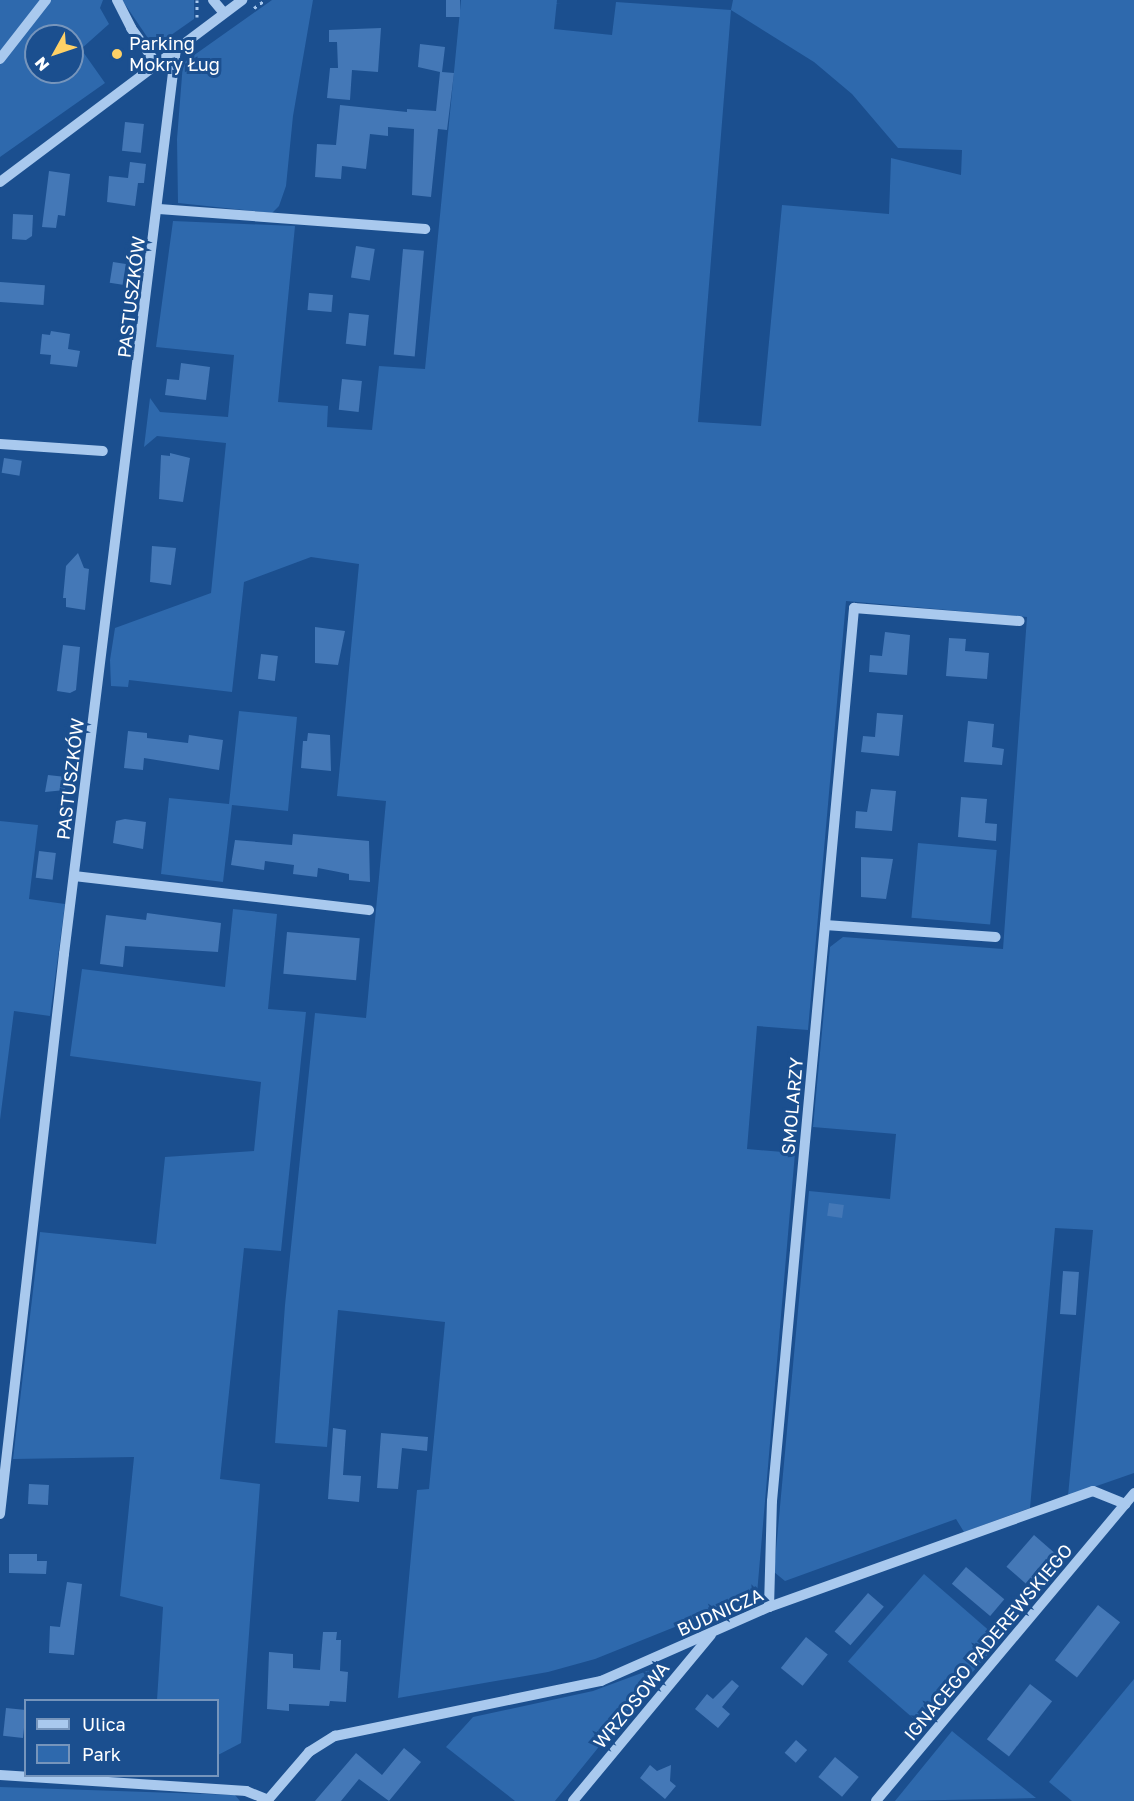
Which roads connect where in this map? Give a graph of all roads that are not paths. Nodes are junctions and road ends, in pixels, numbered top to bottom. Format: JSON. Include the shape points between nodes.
{"nodes":[{"id":1,"x":46,"y":0,"type":"edge"},
{"id":2,"x":117,"y":0,"type":"edge"},
{"id":3,"x":213,"y":0,"type":"edge"},
{"id":4,"x":242,"y":0,"type":"edge"},
{"id":5,"x":224,"y":13,"type":"junction"},
{"id":6,"x":176,"y":48,"type":"junction"},
{"id":7,"x":0,"y":59,"type":"edge"},
{"id":8,"x":156,"y":63,"type":"junction"},
{"id":9,"x":0,"y":182,"type":"edge"},
{"id":10,"x":159,"y":209,"type":"junction"},
{"id":11,"x":425,"y":230,"type":"dead end"},
{"id":12,"x":0,"y":444,"type":"edge"},
{"id":13,"x":103,"y":451,"type":"dead end"},
{"id":14,"x":1019,"y":621,"type":"dead end"},
{"id":15,"x":74,"y":876,"type":"junction"},
{"id":16,"x":369,"y":910,"type":"dead end"},
{"id":17,"x":825,"y":925,"type":"junction"},
{"id":18,"x":996,"y":937,"type":"dead end"},
{"id":19,"x":1134,"y":1493,"type":"edge"},
{"id":20,"x":1125,"y":1503,"type":"junction"},
{"id":21,"x":0,"y":1514,"type":"edge"},
{"id":22,"x":768,"y":1607,"type":"junction"},
{"id":23,"x":715,"y":1630,"type":"junction"},
{"id":24,"x":0,"y":1775,"type":"edge"},
{"id":25,"x":24,"y":1777,"type":"edge"},
{"id":26,"x":31,"y":1777,"type":"edge"},
{"id":27,"x":268,"y":1800,"type":"edge"},
{"id":28,"x":573,"y":1801,"type":"edge"},
{"id":29,"x":876,"y":1801,"type":"edge"}],
"edges":[{"from":1,"to":7,"type":"street"},
{"from":2,"to":8,"type":"street"},
{"from":3,"to":5,"type":"street"},
{"from":4,"to":5,"type":"street"},
{"from":5,"to":6,"type":"street"},
{"from":6,"to":8,"type":"street"},
{"from":6,"to":10,"type":"street","name":"PASTUSZKÓW"},
{"from":8,"to":9,"type":"street"},
{"from":10,"to":11,"type":"street"},
{"from":10,"to":15,"type":"street","name":"PASTUSZKÓW"},
{"from":12,"to":13,"type":"street"},
{"from":14,"to":17,"type":"street","name":"SMOLARZY","via":[[854,608]]},
{"from":15,"to":16,"type":"street"},
{"from":15,"to":21,"type":"street","name":"PASTUSZKÓW"},
{"from":17,"to":18,"type":"street"},
{"from":17,"to":22,"type":"street","name":"SMOLARZY","via":[[772,1501]]},
{"from":19,"to":20,"type":"street"},
{"from":20,"to":22,"type":"street","name":"BUDNICZA","via":[[1093,1491]]},
{"from":20,"to":29,"type":"street","name":"IGNACEGO PADEREWSKIEGO"},
{"from":22,"to":23,"type":"street","name":"BUDNICZA"},
{"from":23,"to":27,"type":"street","name":"BUDNICZA","via":[[601,1681],[348,1733],[321,1742]]},
{"from":23,"to":28,"type":"street","name":"WRZOSOWA"},
{"from":24,"to":25,"type":"street"},
{"from":26,"to":27,"type":"street","via":[[246,1791]]}]}
